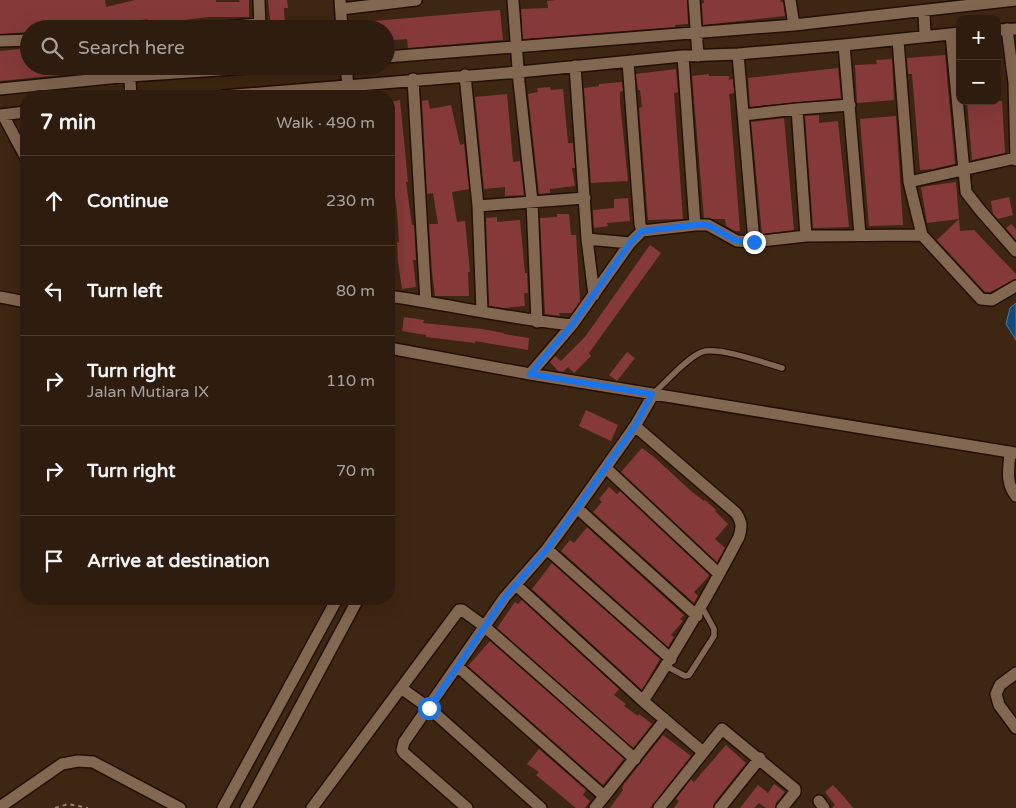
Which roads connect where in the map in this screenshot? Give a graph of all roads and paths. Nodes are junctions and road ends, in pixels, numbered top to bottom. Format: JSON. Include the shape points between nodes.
{"nodes":[{"id":1,"x":259,"y":0,"type":"edge"},
{"id":2,"x":410,"y":0,"type":"edge"},
{"id":3,"x":514,"y":0,"type":"edge"},
{"id":4,"x":694,"y":0,"type":"edge"},
{"id":5,"x":790,"y":0,"type":"edge"},
{"id":6,"x":1016,"y":0,"type":"edge"},
{"id":7,"x":340,"y":5,"type":"edge"},
{"id":8,"x":909,"y":6,"type":"edge"},
{"id":9,"x":924,"y":11,"type":"junction"},
{"id":10,"x":260,"y":20,"type":"edge"},
{"id":11,"x":341,"y":20,"type":"edge"},
{"id":12,"x":794,"y":25,"type":"junction"},
{"id":13,"x":1007,"y":29,"type":"edge"},
{"id":14,"x":696,"y":33,"type":"junction"},
{"id":15,"x":955,"y":34,"type":"edge"},
{"id":16,"x":925,"y":36,"type":"junction"},
{"id":17,"x":20,"y":40,"type":"edge"},
{"id":18,"x":898,"y":40,"type":"junction"},
{"id":19,"x":0,"y":41,"type":"edge"},
{"id":20,"x":844,"y":45,"type":"junction"},
{"id":21,"x":517,"y":46,"type":"junction"},
{"id":22,"x":738,"y":54,"type":"junction"},
{"id":23,"x":395,"y":56,"type":"edge"},
{"id":24,"x":683,"y":56,"type":"junction"},
{"id":25,"x":698,"y":56,"type":"junction"},
{"id":26,"x":628,"y":62,"type":"junction"},
{"id":27,"x":575,"y":66,"type":"junction"},
{"id":28,"x":519,"y":72,"type":"junction"},
{"id":29,"x":101,"y":75,"type":"edge"},
{"id":30,"x":130,"y":75,"type":"edge"},
{"id":31,"x":347,"y":75,"type":"edge"},
{"id":32,"x":465,"y":75,"type":"junction"},
{"id":33,"x":413,"y":79,"type":"junction"},
{"id":34,"x":1015,"y":83,"type":"edge"},
{"id":35,"x":0,"y":89,"type":"edge"},
{"id":36,"x":131,"y":90,"type":"edge"},
{"id":37,"x":348,"y":90,"type":"edge"},
{"id":38,"x":353,"y":90,"type":"edge"},
{"id":39,"x":850,"y":105,"type":"junction"},
{"id":40,"x":797,"y":108,"type":"junction"},
{"id":41,"x":20,"y":113,"type":"edge"},
{"id":42,"x":2,"y":115,"type":"edge"},
{"id":43,"x":743,"y":115,"type":"junction"},
{"id":44,"x":20,"y":147,"type":"edge"},
{"id":45,"x":1016,"y":159,"type":"edge"},
{"id":46,"x":964,"y":168,"type":"junction"},
{"id":47,"x":909,"y":182,"type":"junction"},
{"id":48,"x":585,"y":198,"type":"junction"},
{"id":49,"x":532,"y":201,"type":"junction"},
{"id":50,"x":478,"y":206,"type":"junction"},
{"id":51,"x":695,"y":225,"type":"junction"},
{"id":52,"x":642,"y":231,"type":"junction"},
{"id":53,"x":860,"y":235,"type":"junction"},
{"id":54,"x":922,"y":235,"type":"junction"},
{"id":55,"x":806,"y":236,"type":"junction"},
{"id":56,"x":588,"y":239,"type":"junction"},
{"id":57,"x":754,"y":242,"type":"junction"},
{"id":58,"x":630,"y":243,"type":"junction"},
{"id":59,"x":1016,"y":250,"type":"edge"},
{"id":60,"x":1016,"y":286,"type":"edge"},
{"id":61,"x":594,"y":295,"type":"junction"},
{"id":62,"x":0,"y":297,"type":"edge"},
{"id":63,"x":395,"y":297,"type":"edge"},
{"id":64,"x":20,"y":301,"type":"edge"},
{"id":65,"x":426,"y":302,"type":"junction"},
{"id":66,"x":482,"y":311,"type":"junction"},
{"id":67,"x":538,"y":322,"type":"junction"},
{"id":68,"x":572,"y":325,"type":"junction"},
{"id":69,"x":395,"y":349,"type":"edge"},
{"id":70,"x":782,"y":368,"type":"dead end"},
{"id":71,"x":530,"y":374,"type":"junction"},
{"id":72,"x":652,"y":394,"type":"junction"},
{"id":73,"x":635,"y":426,"type":"junction"},
{"id":74,"x":1013,"y":453,"type":"edge"},
{"id":75,"x":606,"y":468,"type":"junction"},
{"id":76,"x":1016,"y":496,"type":"edge"},
{"id":77,"x":577,"y":508,"type":"junction"},
{"id":78,"x":547,"y":549,"type":"junction"},
{"id":79,"x":719,"y":574,"type":"junction"},
{"id":80,"x":516,"y":585,"type":"junction"},
{"id":81,"x":334,"y":605,"type":"edge"},
{"id":82,"x":355,"y":605,"type":"edge"},
{"id":83,"x":699,"y":611,"type":"junction"},
{"id":84,"x":484,"y":626,"type":"junction"},
{"id":85,"x":669,"y":662,"type":"junction"},
{"id":86,"x":457,"y":666,"type":"junction"},
{"id":87,"x":1016,"y":673,"type":"edge"},
{"id":88,"x":401,"y":688,"type":"junction"},
{"id":89,"x":643,"y":701,"type":"junction"},
{"id":90,"x":429,"y":708,"type":"junction"},
{"id":91,"x":665,"y":720,"type":"junction"},
{"id":92,"x":1016,"y":728,"type":"edge"},
{"id":93,"x":703,"y":752,"type":"junction"},
{"id":94,"x":635,"y":758,"type":"junction"},
{"id":95,"x":760,"y":758,"type":"junction"},
{"id":96,"x":601,"y":804,"type":"edge"},
{"id":97,"x":0,"y":807,"type":"edge"},
{"id":98,"x":55,"y":808,"type":"edge"},
{"id":99,"x":88,"y":808,"type":"edge"},
{"id":100,"x":180,"y":808,"type":"edge"},
{"id":101,"x":223,"y":808,"type":"edge"},
{"id":102,"x":246,"y":808,"type":"edge"},
{"id":103,"x":312,"y":808,"type":"edge"},
{"id":104,"x":466,"y":808,"type":"edge"},
{"id":105,"x":541,"y":808,"type":"edge"},
{"id":106,"x":659,"y":808,"type":"edge"},
{"id":107,"x":720,"y":808,"type":"edge"},
{"id":108,"x":782,"y":808,"type":"edge"}],
"edges":[{"from":1,"to":10,"type":"street"},
{"from":2,"to":7,"type":"street"},
{"from":3,"to":21,"type":"street"},
{"from":4,"to":14,"type":"street"},
{"from":5,"to":12,"type":"street"},
{"from":6,"to":9,"type":"street"},
{"from":7,"to":11,"type":"street"},
{"from":8,"to":9,"type":"street"},
{"from":8,"to":12,"type":"street"},
{"from":9,"to":16,"type":"street"},
{"from":12,"to":14,"type":"street"},
{"from":13,"to":34,"type":"street"},
{"from":14,"to":21,"type":"street"},
{"from":14,"to":25,"type":"street"},
{"from":15,"to":16,"type":"street"},
{"from":15,"to":46,"type":"street"},
{"from":16,"to":18,"type":"street"},
{"from":17,"to":19,"type":"street"},
{"from":18,"to":20,"type":"street"},
{"from":18,"to":47,"type":"street"},
{"from":20,"to":22,"type":"street"},
{"from":20,"to":39,"type":"street"},
{"from":21,"to":23,"type":"street"},
{"from":21,"to":28,"type":"street"},
{"from":22,"to":25,"type":"street"},
{"from":22,"to":43,"type":"street"},
{"from":24,"to":25,"type":"street"},
{"from":24,"to":26,"type":"street"},
{"from":24,"to":51,"type":"street"},
{"from":26,"to":27,"type":"street"},
{"from":26,"to":52,"type":"street"},
{"from":27,"to":28,"type":"street"},
{"from":27,"to":48,"type":"street"},
{"from":28,"to":32,"type":"street"},
{"from":28,"to":49,"type":"street"},
{"from":29,"to":35,"type":"street"},
{"from":30,"to":36,"type":"street"},
{"from":31,"to":37,"type":"street"},
{"from":32,"to":33,"type":"street"},
{"from":32,"to":50,"type":"street"},
{"from":33,"to":38,"type":"street"},
{"from":33,"to":65,"type":"street"},
{"from":34,"to":45,"type":"street"},
{"from":39,"to":40,"type":"street"},
{"from":39,"to":53,"type":"street"},
{"from":40,"to":43,"type":"street"},
{"from":40,"to":55,"type":"street"},
{"from":41,"to":42,"type":"street"},
{"from":42,"to":44,"type":"street"},
{"from":43,"to":57,"type":"street"},
{"from":45,"to":46,"type":"street"},
{"from":46,"to":47,"type":"street"},
{"from":46,"to":59,"type":"street","via":[[966,192],[970,199]]},
{"from":47,"to":54,"type":"street"},
{"from":48,"to":49,"type":"street"},
{"from":48,"to":56,"type":"street"},
{"from":49,"to":50,"type":"street"},
{"from":49,"to":67,"type":"street"},
{"from":50,"to":66,"type":"street"},
{"from":51,"to":52,"type":"street"},
{"from":51,"to":57,"type":"street","via":[[708,225],[737,241]]},
{"from":52,"to":58,"type":"street"},
{"from":53,"to":54,"type":"street"},
{"from":53,"to":55,"type":"street"},
{"from":54,"to":60,"type":"street","via":[[981,299],[992,300]]},
{"from":55,"to":57,"type":"street"},
{"from":56,"to":58,"type":"street"},
{"from":56,"to":61,"type":"street"},
{"from":58,"to":61,"type":"street"},
{"from":61,"to":68,"type":"street"},
{"from":62,"to":64,"type":"street"},
{"from":63,"to":65,"type":"street"},
{"from":65,"to":66,"type":"street"},
{"from":66,"to":67,"type":"street"},
{"from":67,"to":68,"type":"street"},
{"from":68,"to":71,"type":"street"},
{"from":69,"to":71,"type":"street"},
{"from":70,"to":72,"type":"lane","via":[[705,351]]},
{"from":71,"to":72,"type":"street"},
{"from":72,"to":73,"type":"street"},
{"from":72,"to":74,"type":"street"},
{"from":73,"to":75,"type":"street"},
{"from":73,"to":79,"type":"street","via":[[740,518],[742,529]]},
{"from":74,"to":76,"type":"street","via":[[1008,478]]},
{"from":75,"to":77,"type":"street"},
{"from":75,"to":79,"type":"street"},
{"from":77,"to":78,"type":"street"},
{"from":77,"to":83,"type":"street"},
{"from":78,"to":80,"type":"street"},
{"from":78,"to":85,"type":"street"},
{"from":79,"to":83,"type":"street"},
{"from":80,"to":84,"type":"street"},
{"from":80,"to":89,"type":"street"},
{"from":81,"to":101,"type":"street"},
{"from":82,"to":102,"type":"street"},
{"from":83,"to":85,"type":"street"},
{"from":83,"to":85,"type":"lane","via":[[714,629],[712,638],[690,675],[684,676]]},
{"from":84,"to":86,"type":"street"},
{"from":84,"to":88,"type":"street","via":[[459,610]]},
{"from":84,"to":94,"type":"street"},
{"from":85,"to":89,"type":"street"},
{"from":86,"to":90,"type":"street"},
{"from":86,"to":96,"type":"street"},
{"from":87,"to":92,"type":"street","via":[[1000,686],[996,694],[999,705]]},
{"from":88,"to":90,"type":"street"},
{"from":88,"to":103,"type":"street"},
{"from":89,"to":91,"type":"street"},
{"from":90,"to":104,"type":"street","via":[[404,742],[402,750]]},
{"from":90,"to":105,"type":"street"},
{"from":91,"to":93,"type":"street"},
{"from":91,"to":94,"type":"street"},
{"from":93,"to":95,"type":"street","via":[[723,729]]},
{"from":93,"to":106,"type":"street"},
{"from":94,"to":96,"type":"street"},
{"from":95,"to":107,"type":"street"},
{"from":95,"to":108,"type":"street","via":[[795,790]]},
{"from":97,"to":100,"type":"street","via":[[62,764],[84,761],[101,766]]},
{"from":98,"to":99,"type":"path","via":[[68,804]]}]}
